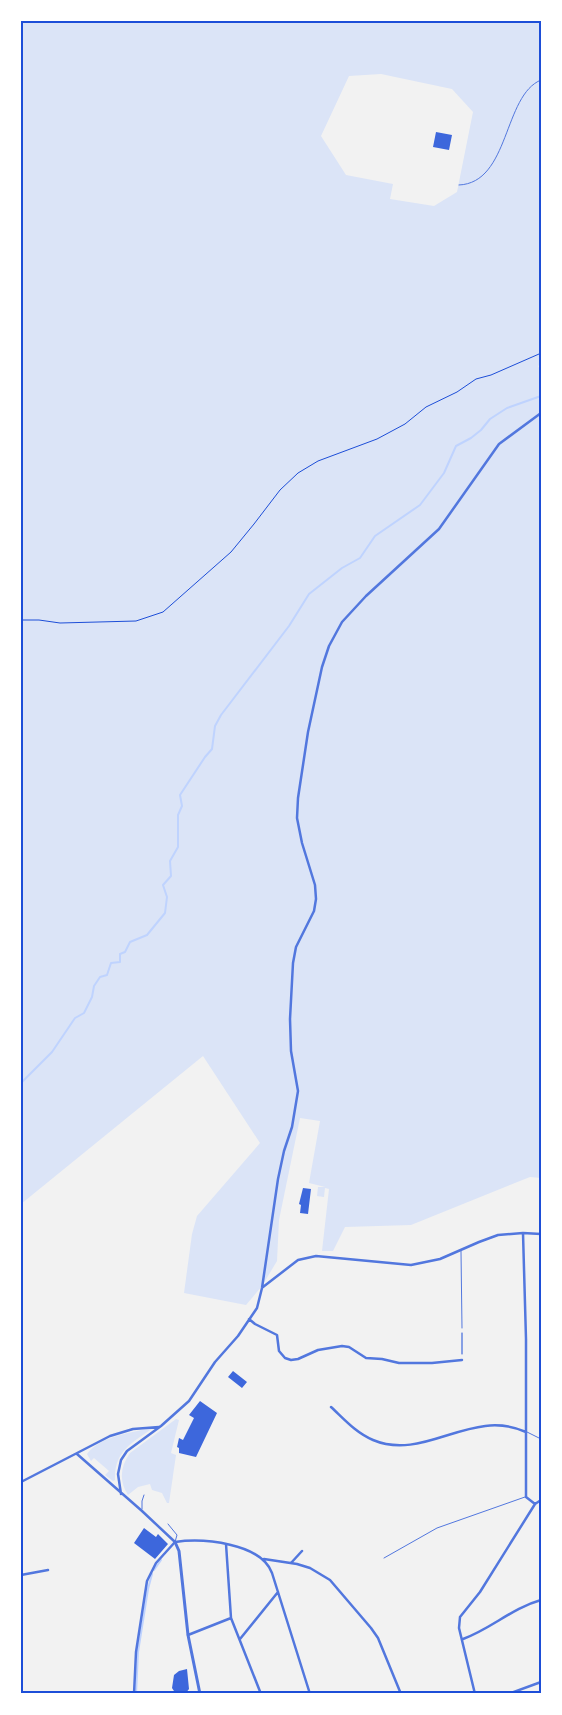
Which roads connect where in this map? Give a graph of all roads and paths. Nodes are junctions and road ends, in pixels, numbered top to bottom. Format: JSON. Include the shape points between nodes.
{"nodes":[{"id":1,"x":541,"y":80,"type":"edge"},
{"id":2,"x":459,"y":185,"type":"dead end"},
{"id":3,"x":540,"y":355,"type":"edge"},
{"id":4,"x":541,"y":413,"type":"edge"},
{"id":5,"x":21,"y":620,"type":"edge"},
{"id":6,"x":523,"y":1233,"type":"junction"},
{"id":7,"x":541,"y":1234,"type":"edge"},
{"id":8,"x":461,"y":1250,"type":"junction"},
{"id":9,"x":262,"y":1288,"type":"junction"},
{"id":10,"x":249,"y":1319,"type":"junction"},
{"id":11,"x":462,"y":1328,"type":"joint"},
{"id":12,"x":462,"y":1360,"type":"joint"},
{"id":13,"x":331,"y":1407,"type":"dead end"},
{"id":14,"x":161,"y":1426,"type":"junction"},
{"id":15,"x":526,"y":1432,"type":"junction"},
{"id":16,"x":541,"y":1439,"type":"edge"},
{"id":17,"x":77,"y":1454,"type":"junction"},
{"id":18,"x":21,"y":1482,"type":"edge"},
{"id":19,"x":121,"y":1494,"type":"junction"},
{"id":20,"x":144,"y":1495,"type":"dead end"},
{"id":21,"x":526,"y":1497,"type":"junction"},
{"id":22,"x":541,"y":1500,"type":"edge"},
{"id":23,"x":535,"y":1504,"type":"junction"},
{"id":24,"x":142,"y":1511,"type":"junction"},
{"id":25,"x":168,"y":1524,"type":"dead end"},
{"id":26,"x":175,"y":1542,"type":"junction"},
{"id":27,"x":224,"y":1542,"type":"junction"},
{"id":28,"x":302,"y":1551,"type":"dead end"},
{"id":29,"x":263,"y":1558,"type":"junction"},
{"id":30,"x":384,"y":1558,"type":"dead end"},
{"id":31,"x":291,"y":1563,"type":"junction"},
{"id":32,"x":48,"y":1570,"type":"dead end"},
{"id":33,"x":21,"y":1575,"type":"edge"},
{"id":34,"x":278,"y":1592,"type":"junction"},
{"id":35,"x":541,"y":1600,"type":"edge"},
{"id":36,"x":231,"y":1618,"type":"junction"},
{"id":37,"x":188,"y":1635,"type":"junction"},
{"id":38,"x":240,"y":1639,"type":"junction"},
{"id":39,"x":463,"y":1639,"type":"junction"},
{"id":40,"x":541,"y":1682,"type":"edge"},
{"id":41,"x":134,"y":1694,"type":"edge"},
{"id":42,"x":200,"y":1694,"type":"edge"},
{"id":43,"x":261,"y":1694,"type":"edge"},
{"id":44,"x":310,"y":1694,"type":"edge"},
{"id":45,"x":401,"y":1694,"type":"edge"},
{"id":46,"x":475,"y":1694,"type":"edge"},
{"id":47,"x":508,"y":1694,"type":"edge"}],
"edges":[{"from":1,"to":2,"type":"lane","via":[[532,84],[524,94],[493,164],[472,182]]},
{"from":3,"to":5,"type":"path","via":[[476,379],[426,407],[405,424],[318,461],[298,473],[280,490],[230,552],[163,612],[136,621],[60,623]]},
{"from":4,"to":9,"type":"street","via":[[499,444],[439,529],[342,622],[322,667],[308,732],[297,812],[316,899],[314,912],[296,947],[293,963],[290,1051],[298,1091],[278,1179]]},
{"from":6,"to":7,"type":"street"},
{"from":6,"to":8,"type":"street","via":[[488,1238]]},
{"from":6,"to":15,"type":"street"},
{"from":8,"to":9,"type":"street","via":[[432,1262],[411,1265],[316,1256],[298,1260]]},
{"from":8,"to":11,"type":"lane"},
{"from":9,"to":10,"type":"street","via":[[257,1308]]},
{"from":10,"to":12,"type":"street","via":[[277,1335],[279,1351],[291,1360],[342,1346],[366,1358],[399,1364]]},
{"from":10,"to":14,"type":"street","via":[[189,1401]]},
{"from":11,"to":12,"type":"path"},
{"from":13,"to":15,"type":"street","via":[[362,1435],[389,1445],[405,1446],[490,1424],[508,1425]]},
{"from":14,"to":17,"type":"street","via":[[110,1436]]},
{"from":14,"to":19,"type":"street","via":[[127,1451],[121,1460],[118,1474]]},
{"from":15,"to":16,"type":"lane"},
{"from":15,"to":21,"type":"street"},
{"from":17,"to":18,"type":"street"},
{"from":17,"to":19,"type":"street"},
{"from":19,"to":24,"type":"street"},
{"from":20,"to":24,"type":"lane"},
{"from":21,"to":23,"type":"street"},
{"from":21,"to":30,"type":"lane","via":[[437,1528]]},
{"from":22,"to":23,"type":"street"},
{"from":23,"to":39,"type":"street","via":[[480,1592],[460,1617]]},
{"from":24,"to":26,"type":"street"},
{"from":25,"to":26,"type":"lane","via":[[177,1535]]},
{"from":26,"to":27,"type":"street"},
{"from":26,"to":37,"type":"street","via":[[179,1551]]},
{"from":26,"to":41,"type":"street","via":[[156,1563],[147,1581],[136,1652]]},
{"from":27,"to":29,"type":"street"},
{"from":27,"to":36,"type":"street","via":[[227,1546]]},
{"from":28,"to":31,"type":"street"},
{"from":29,"to":31,"type":"street"},
{"from":29,"to":34,"type":"street","via":[[271,1569]]},
{"from":31,"to":45,"type":"street","via":[[318,1572],[330,1580],[371,1628]]},
{"from":32,"to":33,"type":"street"},
{"from":34,"to":38,"type":"street"},
{"from":34,"to":44,"type":"street"},
{"from":35,"to":39,"type":"street","via":[[514,1610]]},
{"from":36,"to":37,"type":"street"},
{"from":36,"to":38,"type":"street"},
{"from":37,"to":42,"type":"street"},
{"from":38,"to":43,"type":"street"},
{"from":39,"to":46,"type":"street"},
{"from":40,"to":47,"type":"street"}]}
